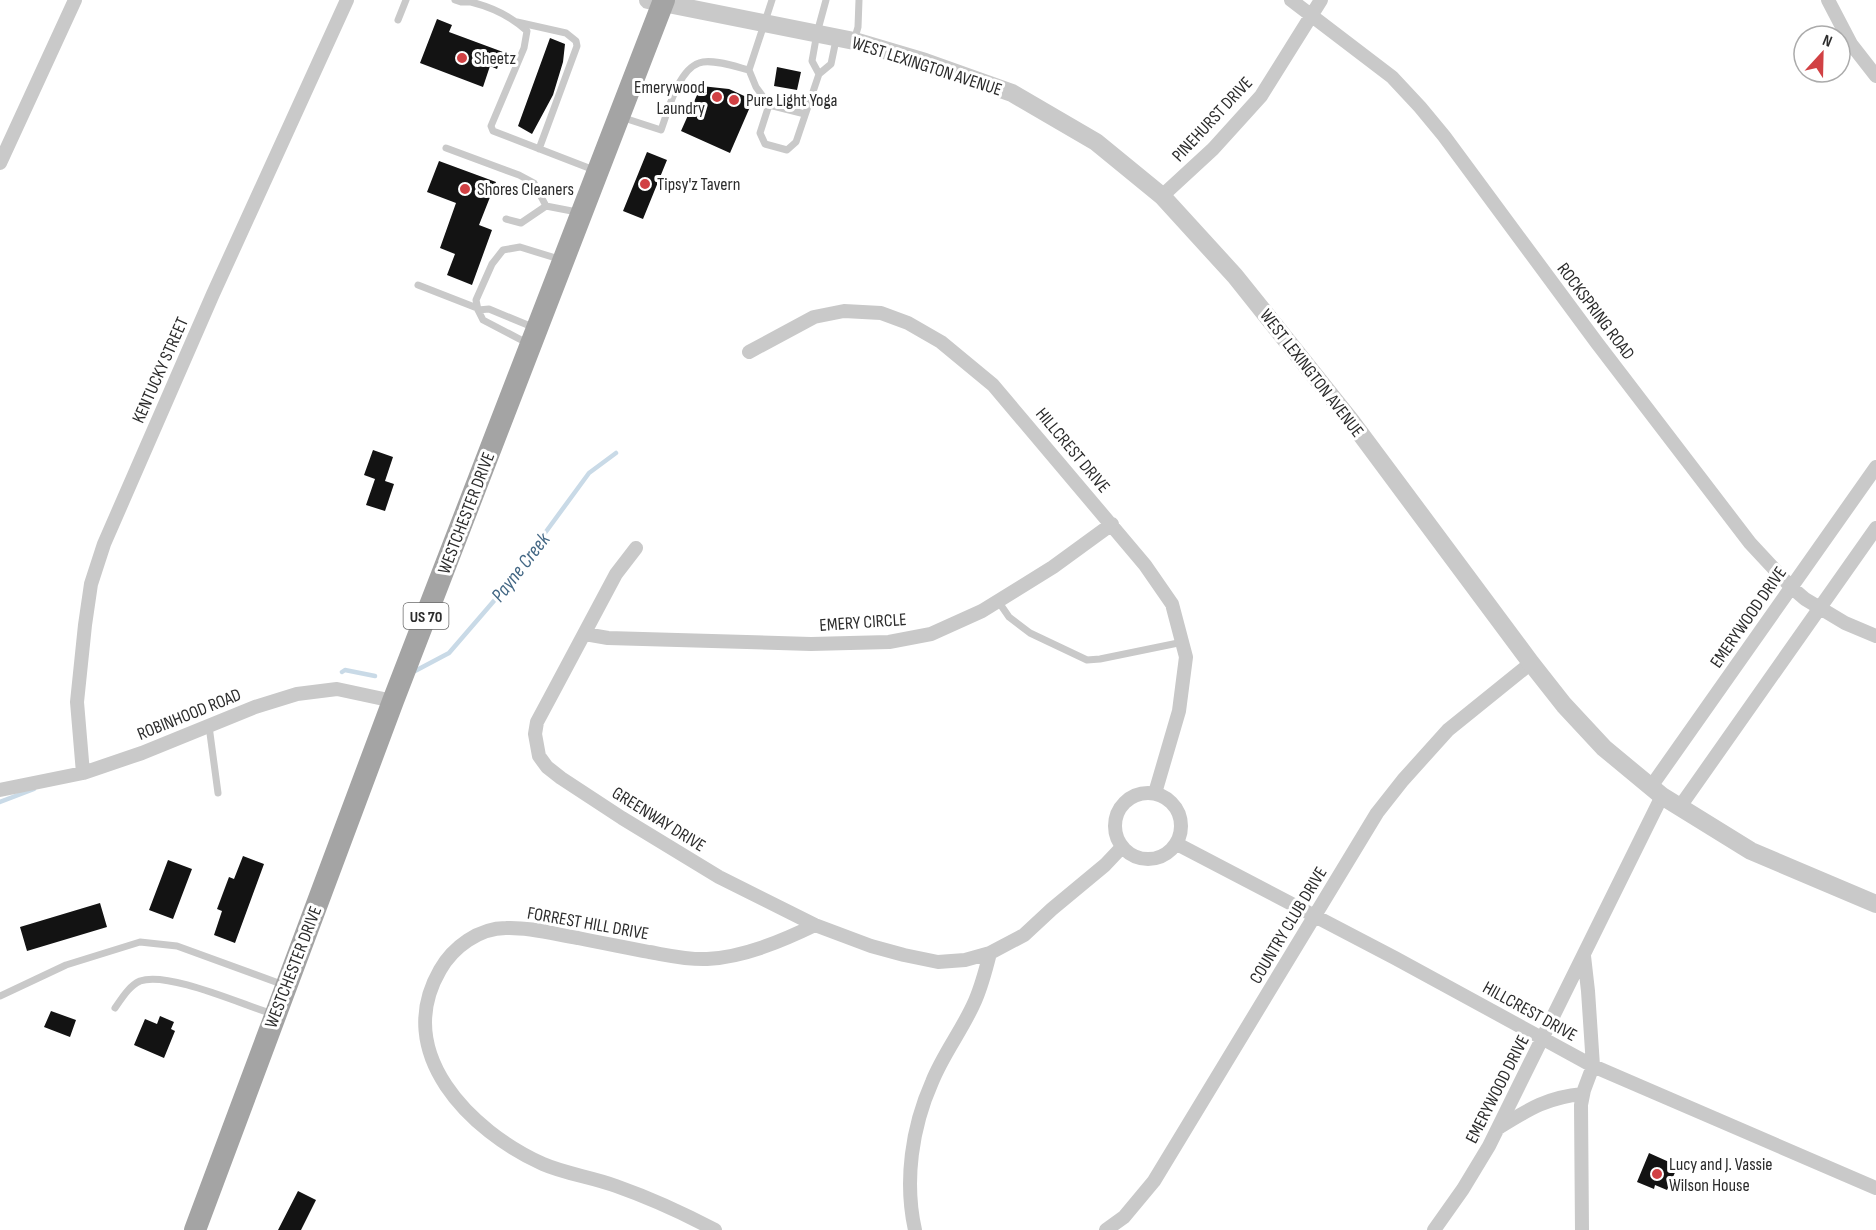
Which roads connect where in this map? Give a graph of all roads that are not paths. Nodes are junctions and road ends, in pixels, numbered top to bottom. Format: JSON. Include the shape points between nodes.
{"nodes":[{"id":1,"x":75,"y":0,"type":"edge"},
{"id":2,"x":347,"y":0,"type":"edge"},
{"id":3,"x":406,"y":0,"type":"edge"},
{"id":4,"x":455,"y":0,"type":"edge"},
{"id":5,"x":772,"y":0,"type":"edge"},
{"id":6,"x":826,"y":0,"type":"edge"},
{"id":7,"x":859,"y":0,"type":"edge"},
{"id":8,"x":1290,"y":0,"type":"edge"},
{"id":9,"x":1321,"y":0,"type":"edge"},
{"id":10,"x":1828,"y":0,"type":"edge"},
{"id":11,"x":471,"y":1,"type":"edge"},
{"id":12,"x":658,"y":1,"type":"edge"},
{"id":13,"x":1311,"y":15,"type":"junction"},
{"id":14,"x":398,"y":20,"type":"dead end"},
{"id":15,"x":518,"y":22,"type":"junction"},
{"id":16,"x":764,"y":24,"type":"junction"},
{"id":17,"x":817,"y":33,"type":"junction"},
{"id":18,"x":845,"y":39,"type":"junction"},
{"id":19,"x":750,"y":70,"type":"junction"},
{"id":20,"x":819,"y":74,"type":"junction"},
{"id":21,"x":1876,"y":76,"type":"edge"},
{"id":22,"x":769,"y":105,"type":"junction"},
{"id":23,"x":805,"y":114,"type":"junction"},
{"id":24,"x":619,"y":116,"type":"junction"},
{"id":25,"x":446,"y":148,"type":"dead end"},
{"id":26,"x":539,"y":149,"type":"junction"},
{"id":27,"x":0,"y":163,"type":"edge"},
{"id":28,"x":598,"y":172,"type":"junction"},
{"id":29,"x":1162,"y":196,"type":"junction"},
{"id":30,"x":546,"y":206,"type":"junction"},
{"id":31,"x":583,"y":213,"type":"junction"},
{"id":32,"x":506,"y":219,"type":"dead end"},
{"id":33,"x":565,"y":260,"type":"junction"},
{"id":34,"x":417,"y":285,"type":"dead end"},
{"id":35,"x":478,"y":309,"type":"junction"},
{"id":36,"x":535,"y":337,"type":"junction"},
{"id":37,"x":749,"y":352,"type":"dead end"},
{"id":38,"x":1876,"y":467,"type":"edge"},
{"id":39,"x":1112,"y":524,"type":"junction"},
{"id":40,"x":1876,"y":528,"type":"edge"},
{"id":41,"x":636,"y":548,"type":"dead end"},
{"id":42,"x":1791,"y":587,"type":"junction"},
{"id":43,"x":998,"y":601,"type":"junction"},
{"id":44,"x":1819,"y":609,"type":"junction"},
{"id":45,"x":585,"y":634,"type":"junction"},
{"id":46,"x":1876,"y":636,"type":"edge"},
{"id":47,"x":1183,"y":642,"type":"junction"},
{"id":48,"x":1531,"y":663,"type":"junction"},
{"id":49,"x":393,"y":701,"type":"junction"},
{"id":50,"x":209,"y":726,"type":"junction"},
{"id":51,"x":83,"y":773,"type":"junction"},
{"id":52,"x":0,"y":790,"type":"edge"},
{"id":53,"x":1656,"y":792,"type":"junction"},
{"id":54,"x":218,"y":793,"type":"dead end"},
{"id":55,"x":1155,"y":794,"type":"junction"},
{"id":56,"x":1678,"y":808,"type":"junction"},
{"id":57,"x":1177,"y":844,"type":"junction"},
{"id":58,"x":1122,"y":847,"type":"junction"},
{"id":59,"x":1876,"y":904,"type":"edge"},
{"id":60,"x":1314,"y":915,"type":"junction"},
{"id":61,"x":814,"y":925,"type":"junction"},
{"id":62,"x":990,"y":953,"type":"junction"},
{"id":63,"x":1584,"y":956,"type":"junction"},
{"id":64,"x":286,"y":986,"type":"junction"},
{"id":65,"x":0,"y":996,"type":"edge"},
{"id":66,"x":115,"y":1008,"type":"dead end"},
{"id":67,"x":276,"y":1015,"type":"junction"},
{"id":68,"x":1543,"y":1038,"type":"junction"},
{"id":69,"x":1593,"y":1066,"type":"junction"},
{"id":70,"x":1583,"y":1094,"type":"junction"},
{"id":71,"x":1498,"y":1128,"type":"junction"},
{"id":72,"x":1876,"y":1188,"type":"edge"},
{"id":73,"x":195,"y":1230,"type":"edge"},
{"id":74,"x":715,"y":1230,"type":"edge"},
{"id":75,"x":915,"y":1230,"type":"edge"},
{"id":76,"x":1106,"y":1230,"type":"edge"},
{"id":77,"x":1434,"y":1230,"type":"edge"},
{"id":78,"x":1582,"y":1230,"type":"edge"}],
"edges":[{"from":1,"to":27,"type":"street"},
{"from":2,"to":51,"type":"street","name":"KENTUCKY STREET","via":[[104,544],[91,584],[77,702]]},
{"from":3,"to":14,"type":"lane"},
{"from":4,"to":11,"type":"lane"},
{"from":5,"to":16,"type":"lane"},
{"from":6,"to":17,"type":"lane"},
{"from":7,"to":18,"type":"lane","via":[[858,27]]},
{"from":8,"to":13,"type":"street","name":"ROCKSPRING ROAD"},
{"from":9,"to":13,"type":"street","name":"PINEHURST DRIVE"},
{"from":10,"to":21,"type":"street","via":[[1851,44]]},
{"from":11,"to":15,"type":"lane"},
{"from":12,"to":16,"type":"street","name":"WEST LEXINGTON AVENUE"},
{"from":12,"to":24,"type":"main road","name":"WESTCHESTER DRIVE","number":"US 70"},
{"from":13,"to":29,"type":"street","name":"PINEHURST DRIVE","via":[[1261,96],[1213,149]]},
{"from":13,"to":42,"type":"street","name":"ROCKSPRING ROAD","via":[[1392,77],[1420,107],[1743,534]]},
{"from":15,"to":26,"type":"lane","via":[[527,31],[524,48],[491,126],[493,131]]},
{"from":15,"to":26,"type":"lane","via":[[566,33],[577,46]]},
{"from":16,"to":17,"type":"street","name":"WEST LEXINGTON AVENUE"},
{"from":16,"to":19,"type":"lane"},
{"from":17,"to":18,"type":"street","name":"WEST LEXINGTON AVENUE"},
{"from":17,"to":20,"type":"lane","via":[[812,61]]},
{"from":18,"to":20,"type":"lane","via":[[831,64]]},
{"from":18,"to":29,"type":"street","name":"WEST LEXINGTON AVENUE","via":[[926,62],[1012,93],[1096,142]]},
{"from":19,"to":22,"type":"lane"},
{"from":19,"to":24,"type":"lane","via":[[699,62],[678,84],[661,130]]},
{"from":20,"to":23,"type":"lane"},
{"from":22,"to":23,"type":"lane"},
{"from":22,"to":23,"type":"lane","via":[[760,133],[765,144],[787,150],[796,142]]},
{"from":24,"to":28,"type":"main road","name":"WESTCHESTER DRIVE","number":"US 70"},
{"from":25,"to":30,"type":"lane","via":[[534,183]]},
{"from":26,"to":28,"type":"lane"},
{"from":28,"to":31,"type":"main road","name":"WESTCHESTER DRIVE","number":"US 70"},
{"from":29,"to":48,"type":"street","name":"WEST LEXINGTON AVENUE","via":[[1235,276],[1351,421]]},
{"from":30,"to":31,"type":"lane"},
{"from":30,"to":32,"type":"lane","via":[[521,223]]},
{"from":31,"to":33,"type":"main road","name":"WESTCHESTER DRIVE","number":"US 70"},
{"from":33,"to":35,"type":"lane","via":[[520,247],[502,250],[476,300]]},
{"from":33,"to":36,"type":"main road","name":"WESTCHESTER DRIVE","number":"US 70"},
{"from":34,"to":35,"type":"lane"},
{"from":35,"to":36,"type":"lane","via":[[489,309]]},
{"from":35,"to":36,"type":"lane","via":[[483,320]]},
{"from":36,"to":49,"type":"main road","name":"WESTCHESTER DRIVE","number":"US 70"},
{"from":37,"to":39,"type":"street","name":"HILLCREST DRIVE","via":[[814,317],[844,311],[881,313],[908,322],[941,342],[993,385]]},
{"from":38,"to":42,"type":"street","name":"EMERYWOOD DRIVE"},
{"from":39,"to":43,"type":"street","name":"EMERY CIRCLE"},
{"from":39,"to":47,"type":"street","name":"HILLCREST DRIVE","via":[[1172,604]]},
{"from":40,"to":44,"type":"street"},
{"from":41,"to":45,"type":"street","name":"GREENWAY DRIVE","via":[[616,574]]},
{"from":42,"to":44,"type":"street","name":"ROCKSPRING ROAD"},
{"from":42,"to":53,"type":"street","name":"EMERYWOOD DRIVE"},
{"from":43,"to":45,"type":"street","name":"EMERY CIRCLE","via":[[931,634],[889,642],[775,643]]},
{"from":43,"to":47,"type":"lane","via":[[1017,624],[1087,660]]},
{"from":44,"to":46,"type":"street","name":"ROCKSPRING ROAD"},
{"from":44,"to":56,"type":"street"},
{"from":45,"to":61,"type":"street","name":"GREENWAY DRIVE","via":[[537,722],[535,743],[547,767],[719,877]]},
{"from":47,"to":55,"type":"street","name":"HILLCREST DRIVE","via":[[1186,657],[1179,711]]},
{"from":48,"to":53,"type":"street","name":"WEST LEXINGTON AVENUE","via":[[1604,748]]},
{"from":48,"to":60,"type":"street","name":"COUNTRY CLUB DRIVE","via":[[1448,730],[1403,780],[1377,813]]},
{"from":49,"to":50,"type":"street","name":"ROBINHOOD ROAD","via":[[337,689],[297,694]]},
{"from":49,"to":64,"type":"main road","name":"WESTCHESTER DRIVE","number":"US 70"},
{"from":50,"to":51,"type":"street","name":"ROBINHOOD ROAD"},
{"from":50,"to":54,"type":"lane"},
{"from":51,"to":52,"type":"street","name":"ROBINHOOD ROAD"},
{"from":53,"to":56,"type":"street","name":"WEST LEXINGTON AVENUE"},
{"from":53,"to":63,"type":"street","name":"EMERYWOOD DRIVE"},
{"from":55,"to":57,"type":"street","via":[[1174,804],[1179,813],[1182,823]]},
{"from":55,"to":58,"type":"street","via":[[1144,793],[1123,804],[1115,825]]},
{"from":56,"to":59,"type":"street","name":"WEST LEXINGTON AVENUE","via":[[1751,851]]},
{"from":57,"to":58,"type":"street","via":[[1161,857],[1150,859],[1130,854]]},
{"from":57,"to":60,"type":"street","name":"HILLCREST DRIVE"},
{"from":58,"to":62,"type":"street","name":"GREENWAY DRIVE","via":[[1024,935]]},
{"from":60,"to":68,"type":"street","name":"HILLCREST DRIVE"},
{"from":60,"to":76,"type":"street","name":"COUNTRY CLUB DRIVE","via":[[1154,1181],[1124,1217]]},
{"from":61,"to":62,"type":"street","name":"GREENWAY DRIVE","via":[[871,946],[938,962]]},
{"from":61,"to":74,"type":"street","name":"FORREST HILL DRIVE","via":[[741,953],[707,959],[504,928],[473,936],[444,963],[432,984],[425,1024],[432,1062],[450,1093],[487,1130],[542,1163],[614,1185]]},
{"from":62,"to":75,"type":"street","via":[[975,1002],[932,1080],[921,1109],[911,1166]]},
{"from":63,"to":68,"type":"street","name":"EMERYWOOD DRIVE"},
{"from":63,"to":69,"type":"street"},
{"from":64,"to":65,"type":"lane","via":[[177,946],[140,942],[66,965]]},
{"from":64,"to":67,"type":"main road","name":"WESTCHESTER DRIVE","number":"US 70"},
{"from":66,"to":67,"type":"lane","via":[[139,981],[152,979],[174,981]]},
{"from":67,"to":73,"type":"main road","name":"WESTCHESTER DRIVE","number":"US 70"},
{"from":68,"to":69,"type":"street","name":"HILLCREST DRIVE"},
{"from":68,"to":71,"type":"street","name":"EMERYWOOD DRIVE"},
{"from":69,"to":70,"type":"street"},
{"from":69,"to":72,"type":"street","name":"HILLCREST DRIVE"},
{"from":70,"to":71,"type":"street","via":[[1547,1101]]},
{"from":70,"to":78,"type":"street"},
{"from":71,"to":77,"type":"street","name":"EMERYWOOD DRIVE"}]}
